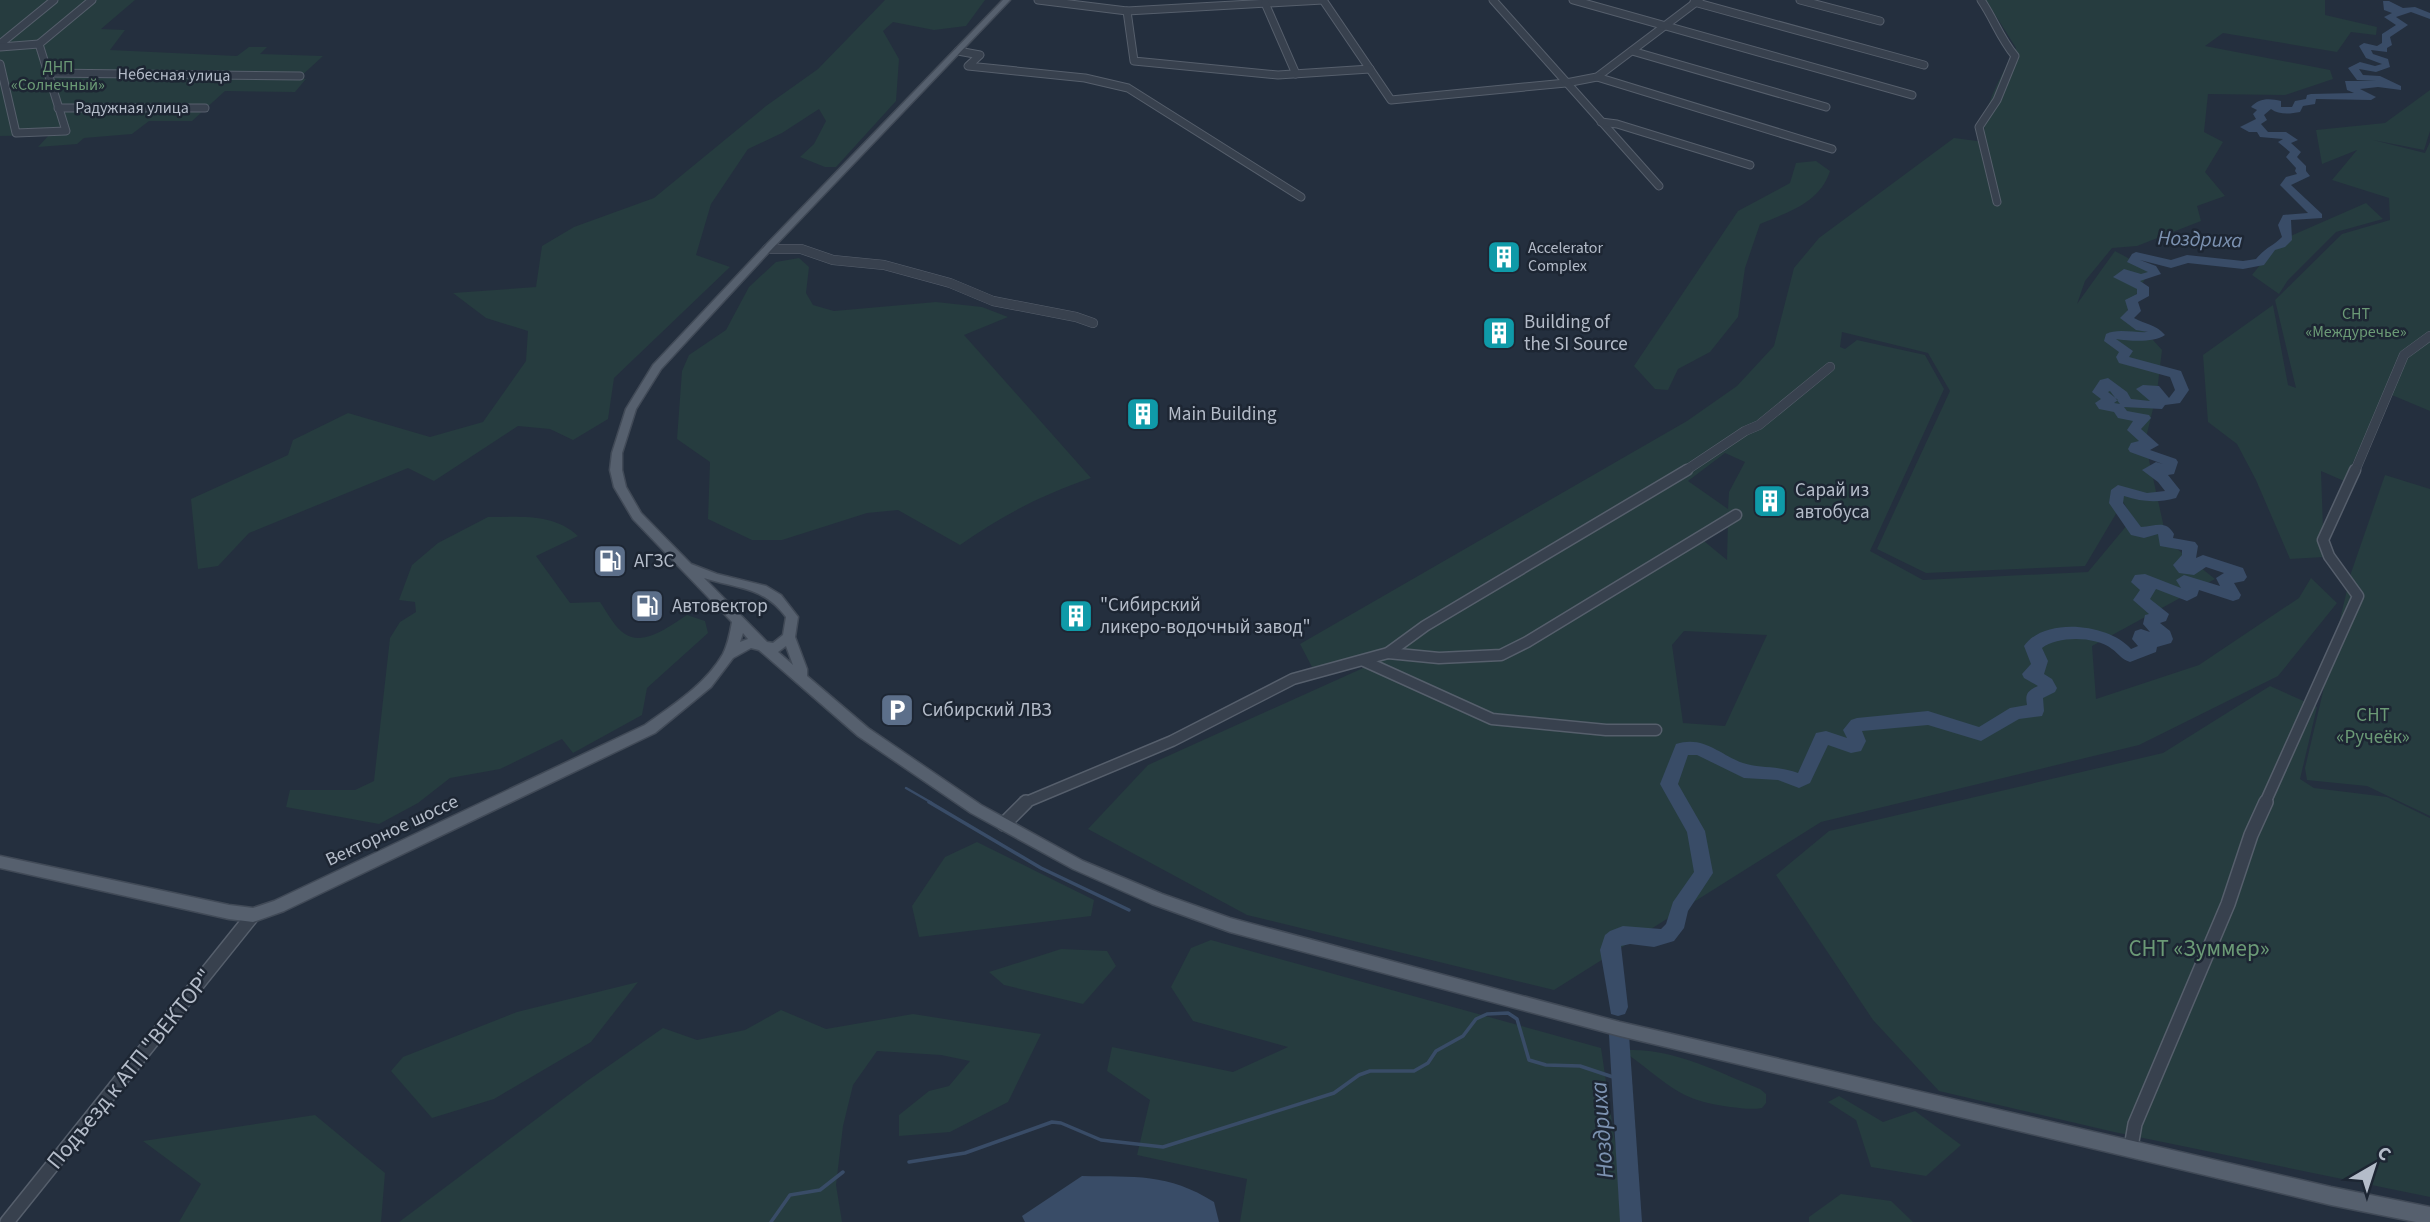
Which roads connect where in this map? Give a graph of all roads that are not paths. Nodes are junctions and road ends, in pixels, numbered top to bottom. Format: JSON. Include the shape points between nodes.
{"nodes":[{"id":1,"x":54,"y":0,"type":"edge"},
{"id":2,"x":92,"y":0,"type":"edge"},
{"id":3,"x":1007,"y":0,"type":"edge"},
{"id":4,"x":1038,"y":0,"type":"edge"},
{"id":5,"x":1323,"y":0,"type":"edge"},
{"id":6,"x":1493,"y":0,"type":"edge"},
{"id":7,"x":1573,"y":0,"type":"edge"},
{"id":8,"x":1688,"y":0,"type":"edge"},
{"id":9,"x":1800,"y":0,"type":"edge"},
{"id":10,"x":1981,"y":0,"type":"edge"},
{"id":11,"x":1698,"y":1,"type":"edge"},
{"id":12,"x":1265,"y":3,"type":"junction"},
{"id":13,"x":1127,"y":11,"type":"junction"},
{"id":14,"x":1880,"y":21,"type":"dead end"},
{"id":15,"x":1664,"y":25,"type":"junction"},
{"id":16,"x":39,"y":44,"type":"junction"},
{"id":17,"x":0,"y":45,"type":"edge"},
{"id":18,"x":958,"y":51,"type":"junction"},
{"id":19,"x":1632,"y":51,"type":"junction"},
{"id":20,"x":0,"y":64,"type":"edge"},
{"id":21,"x":1924,"y":65,"type":"dead end"},
{"id":22,"x":1370,"y":69,"type":"junction"},
{"id":23,"x":48,"y":73,"type":"junction"},
{"id":24,"x":1296,"y":74,"type":"junction"},
{"id":25,"x":300,"y":76,"type":"dead end"},
{"id":26,"x":1597,"y":77,"type":"junction"},
{"id":27,"x":1566,"y":83,"type":"junction"},
{"id":28,"x":1912,"y":95,"type":"dead end"},
{"id":29,"x":1826,"y":107,"type":"dead end"},
{"id":30,"x":58,"y":108,"type":"junction"},
{"id":31,"x":205,"y":108,"type":"dead end"},
{"id":32,"x":1601,"y":122,"type":"junction"},
{"id":33,"x":1832,"y":149,"type":"dead end"},
{"id":34,"x":1750,"y":165,"type":"dead end"},
{"id":35,"x":1659,"y":186,"type":"dead end"},
{"id":36,"x":1301,"y":197,"type":"dead end"},
{"id":37,"x":1997,"y":202,"type":"dead end"},
{"id":38,"x":767,"y":249,"type":"junction"},
{"id":39,"x":1093,"y":323,"type":"dead end"},
{"id":40,"x":2430,"y":336,"type":"edge"},
{"id":41,"x":1830,"y":367,"type":"dead end"},
{"id":42,"x":1736,"y":515,"type":"dead end"},
{"id":43,"x":687,"y":567,"type":"junction"},
{"id":44,"x":724,"y":580,"type":"junction"},
{"id":45,"x":712,"y":596,"type":"junction"},
{"id":46,"x":738,"y":623,"type":"junction"},
{"id":47,"x":789,"y":637,"type":"junction"},
{"id":48,"x":764,"y":647,"type":"junction"},
{"id":49,"x":1388,"y":653,"type":"junction"},
{"id":50,"x":728,"y":657,"type":"junction"},
{"id":51,"x":1364,"y":662,"type":"junction"},
{"id":52,"x":800,"y":679,"type":"junction"},
{"id":53,"x":1656,"y":730,"type":"dead end"},
{"id":54,"x":1004,"y":824,"type":"junction"},
{"id":55,"x":0,"y":862,"type":"edge"},
{"id":56,"x":253,"y":915,"type":"junction"},
{"id":57,"x":2131,"y":1147,"type":"junction"},
{"id":58,"x":2430,"y":1216,"type":"edge"},
{"id":59,"x":7,"y":1222,"type":"edge"}],
"edges":[{"from":1,"to":17,"type":"street"},
{"from":2,"to":16,"type":"street"},
{"from":3,"to":18,"type":"main road"},
{"from":4,"to":13,"type":"street"},
{"from":5,"to":12,"type":"street"},
{"from":5,"to":22,"type":"street"},
{"from":6,"to":27,"type":"street"},
{"from":7,"to":15,"type":"street"},
{"from":8,"to":11,"type":"street"},
{"from":9,"to":14,"type":"street"},
{"from":10,"to":37,"type":"street","via":[[2015,56],[1997,100],[1979,127]]},
{"from":11,"to":15,"type":"street"},
{"from":11,"to":21,"type":"street"},
{"from":12,"to":13,"type":"street"},
{"from":12,"to":24,"type":"street"},
{"from":13,"to":24,"type":"street","via":[[1134,61]]},
{"from":15,"to":19,"type":"street"},
{"from":15,"to":28,"type":"street"},
{"from":16,"to":17,"type":"street"},
{"from":16,"to":23,"type":"street"},
{"from":18,"to":36,"type":"street","via":[[980,55],[968,66],[1085,78],[1128,88]]},
{"from":18,"to":38,"type":"main road"},
{"from":19,"to":26,"type":"street"},
{"from":19,"to":29,"type":"street"},
{"from":20,"to":30,"type":"street","via":[[16,133],[66,131]]},
{"from":22,"to":24,"type":"street"},
{"from":22,"to":27,"type":"street","via":[[1391,100]]},
{"from":23,"to":25,"type":"street","name":"Небесная улица"},
{"from":23,"to":30,"type":"street"},
{"from":26,"to":27,"type":"street"},
{"from":26,"to":33,"type":"street"},
{"from":27,"to":32,"type":"street"},
{"from":30,"to":31,"type":"street","name":"Радужная улица"},
{"from":32,"to":34,"type":"street"},
{"from":32,"to":35,"type":"street"},
{"from":38,"to":39,"type":"street","via":[[801,249],[833,260],[884,265],[950,283],[993,301]]},
{"from":38,"to":43,"type":"main road","via":[[650,377],[631,409],[617,453],[620,486],[637,516]]},
{"from":40,"to":57,"type":"street","via":[[2404,355],[2394,374],[2323,540],[2358,596],[2251,835],[2228,904],[2135,1124]]},
{"from":41,"to":49,"type":"street","via":[[1759,425],[1425,626]]},
{"from":42,"to":49,"type":"street","via":[[1501,655],[1439,658]]},
{"from":43,"to":44,"type":"main road"},
{"from":43,"to":45,"type":"main road"},
{"from":44,"to":45,"type":"main road","via":[[715,586]]},
{"from":44,"to":47,"type":"main road","via":[[774,594],[792,617]]},
{"from":45,"to":46,"type":"main road"},
{"from":46,"to":48,"type":"main road"},
{"from":46,"to":50,"type":"main road","name":"Векторное шоссе"},
{"from":47,"to":48,"type":"main road","via":[[775,648]]},
{"from":47,"to":52,"type":"main road","via":[[801,669]]},
{"from":48,"to":50,"type":"main road","via":[[741,645]]},
{"from":48,"to":52,"type":"main road"},
{"from":49,"to":51,"type":"street"},
{"from":50,"to":56,"type":"main road","name":"Векторное шоссе","via":[[693,695],[650,729]]},
{"from":51,"to":53,"type":"street","via":[[1492,719]]},
{"from":51,"to":54,"type":"street","via":[[1293,679],[1172,741],[1027,800]]},
{"from":52,"to":54,"type":"main road","via":[[863,732]]},
{"from":54,"to":57,"type":"main road","via":[[1078,865],[1230,925],[1619,1029]]},
{"from":55,"to":56,"type":"main road","name":"Векторное шоссе"},
{"from":56,"to":59,"type":"street","name":"Подъезд к АТП \"ВЕКТОР\""},
{"from":57,"to":58,"type":"main road"}]}
